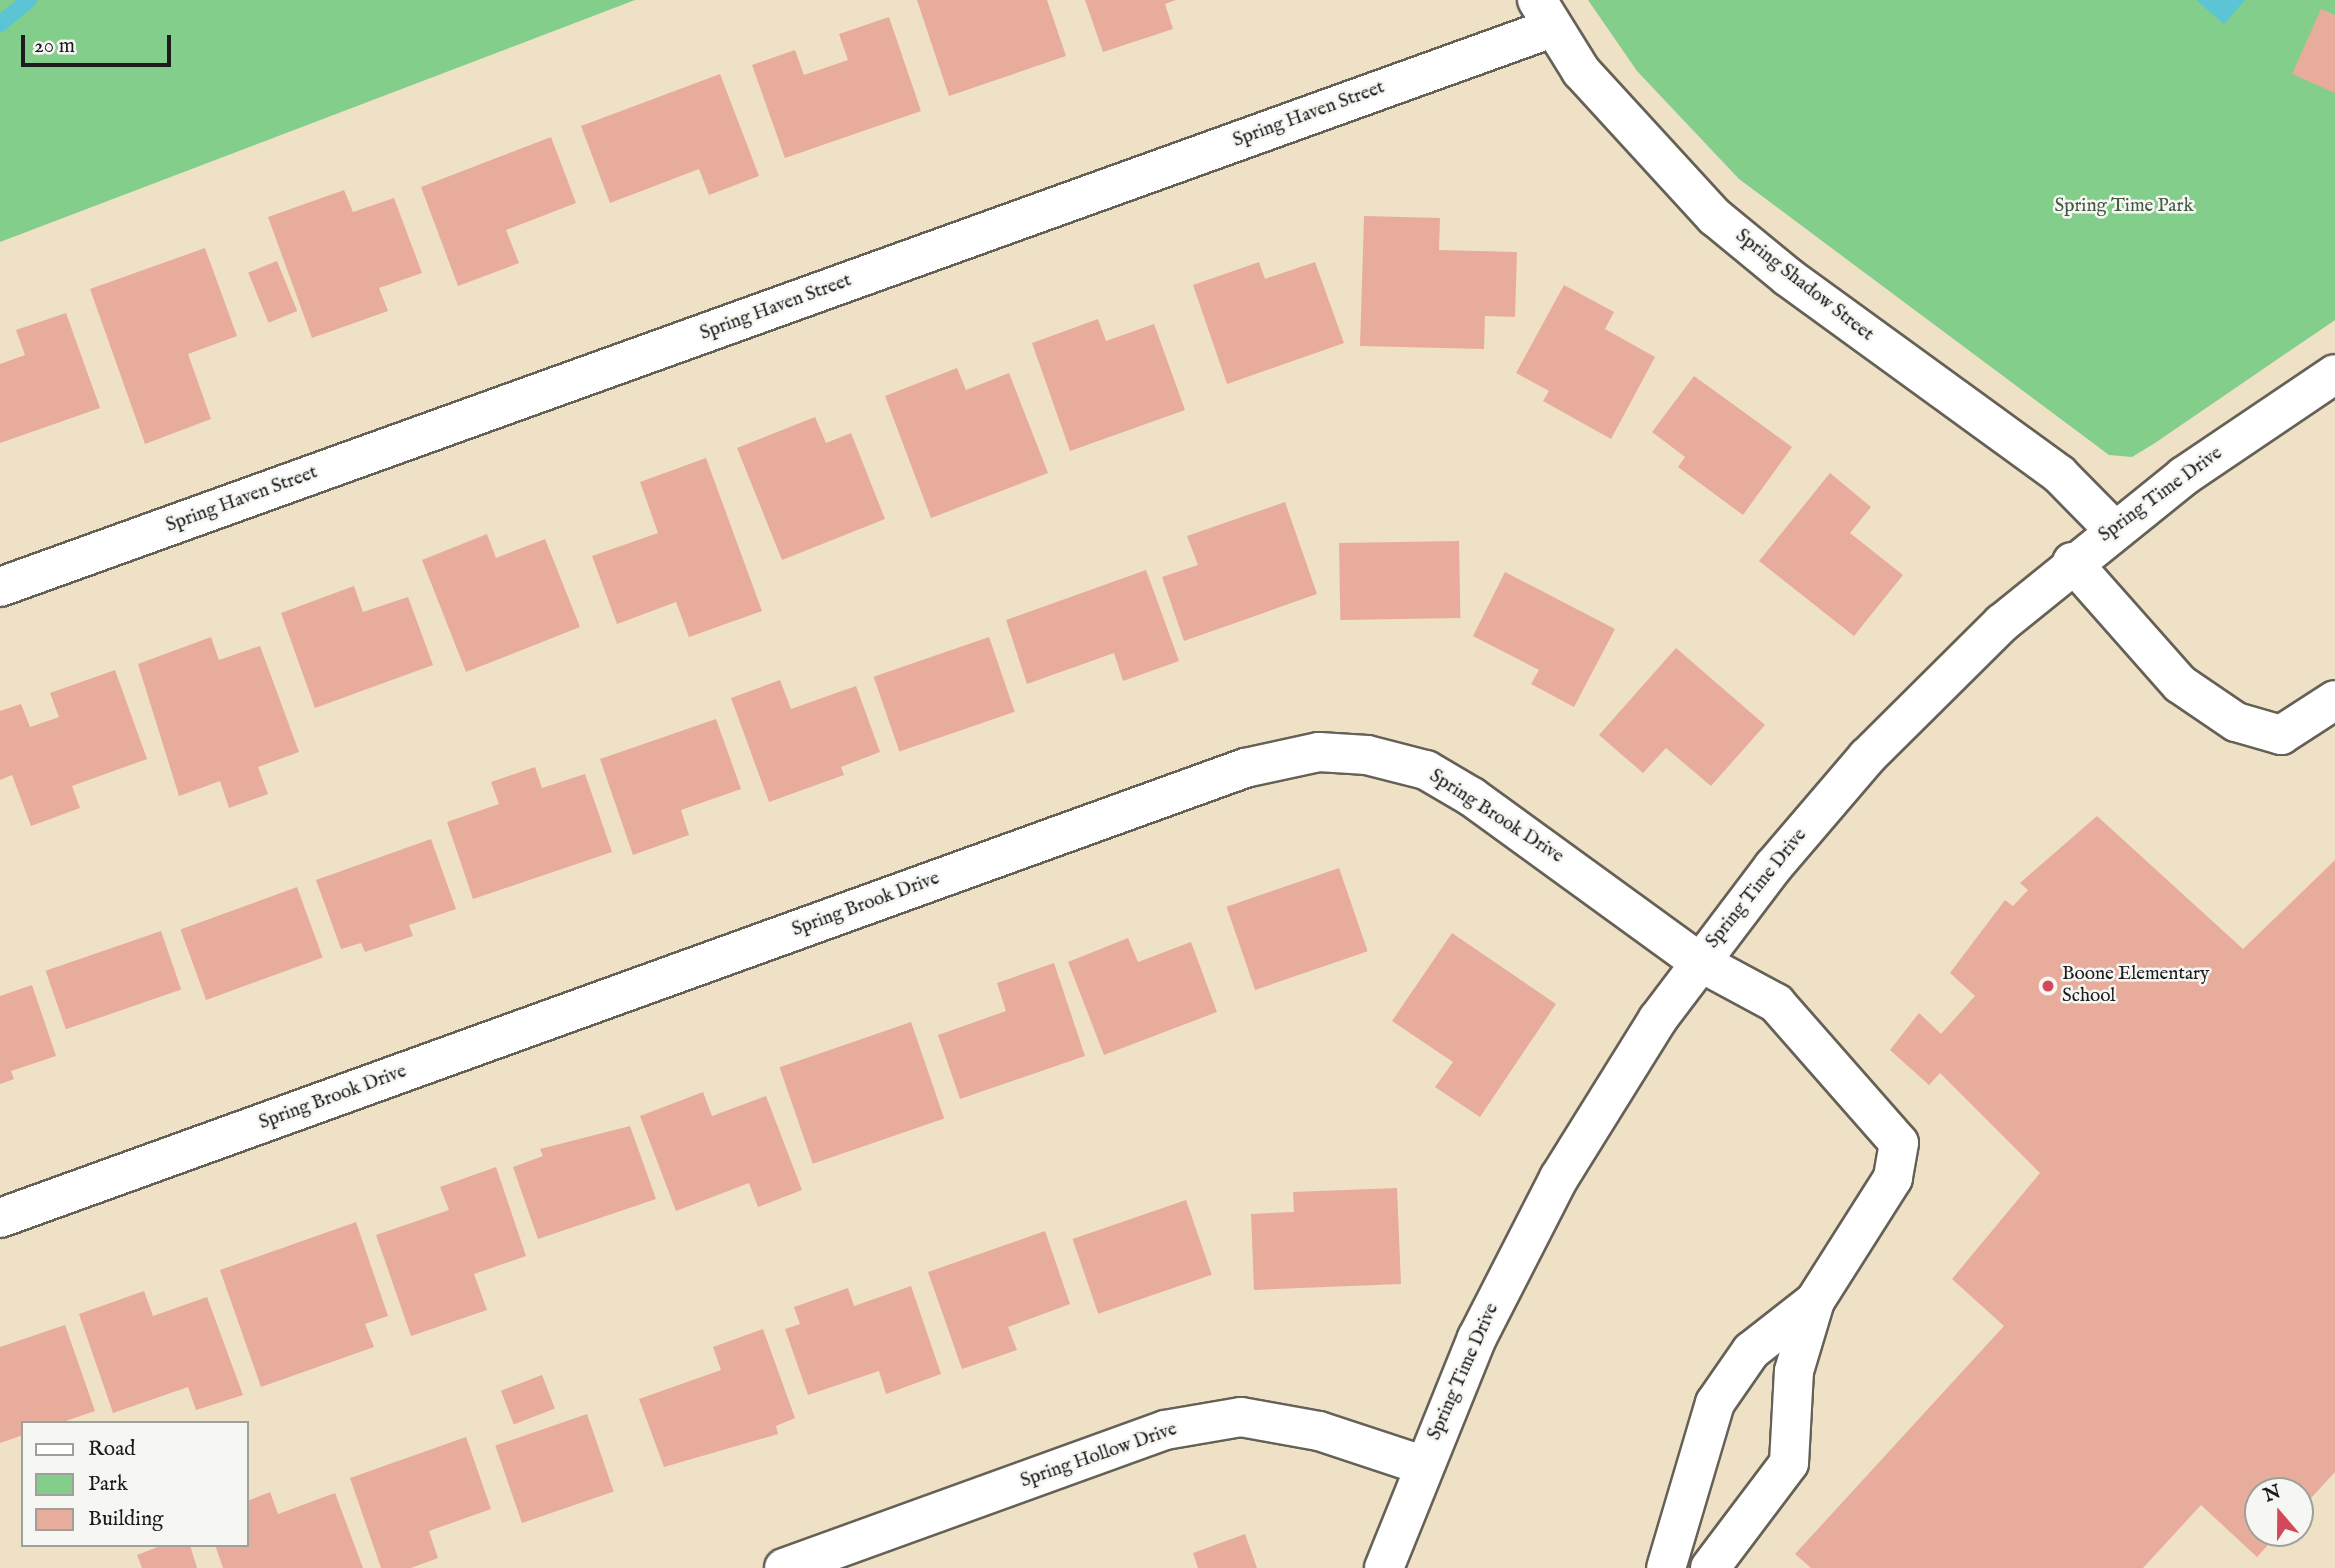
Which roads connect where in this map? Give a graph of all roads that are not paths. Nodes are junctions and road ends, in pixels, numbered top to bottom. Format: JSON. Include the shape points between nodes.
{"nodes":[{"id":1,"x":1544,"y":14,"type":"edge"},
{"id":2,"x":2335,"y":374,"type":"edge"},
{"id":3,"x":2113,"y":529,"type":"junction"},
{"id":4,"x":2072,"y":562,"type":"junction"},
{"id":5,"x":0,"y":587,"type":"edge"},
{"id":6,"x":2335,"y":700,"type":"edge"},
{"id":7,"x":1698,"y":961,"type":"junction"},
{"id":8,"x":0,"y":1218,"type":"edge"},
{"id":9,"x":1815,"y":1301,"type":"junction"},
{"id":10,"x":1422,"y":1465,"type":"junction"},
{"id":11,"x":783,"y":1568,"type":"edge"},
{"id":12,"x":1384,"y":1568,"type":"edge"},
{"id":13,"x":1666,"y":1568,"type":"edge"},
{"id":14,"x":1710,"y":1568,"type":"edge"}],
"edges":[{"from":1,"to":3,"type":"street","name":"Spring Shadow Street","via":[[1581,71],[1715,216],[1788,278],[2059,474]]},
{"from":1,"to":5,"type":"street","name":"Spring Haven Street"},
{"from":2,"to":3,"type":"street","name":"Spring Time Drive"},
{"from":3,"to":4,"type":"street","name":"Spring Time Drive"},
{"from":4,"to":6,"type":"street","via":[[2180,684],[2236,722],[2281,735]]},
{"from":4,"to":7,"type":"street","name":"Spring Time Drive","via":[[1867,757]]},
{"from":7,"to":8,"type":"street","name":"Spring Brook Drive","via":[[1639,912],[1426,770],[1367,755],[1319,752],[1245,768]]},
{"from":7,"to":9,"type":"street","name":"Spring Brook Drive","via":[[1776,1003],[1899,1143],[1893,1178]]},
{"from":7,"to":10,"type":"street","name":"Spring Time Drive","via":[[1559,1178],[1477,1338]]},
{"from":9,"to":13,"type":"street","via":[[1751,1351],[1726,1384],[1702,1431]]},
{"from":9,"to":14,"type":"street","via":[[1794,1371],[1788,1464]]},
{"from":10,"to":11,"type":"street","name":"Spring Hollow Drive","via":[[1320,1432],[1241,1417],[1165,1430]]},
{"from":10,"to":12,"type":"street","name":"Spring Time Drive"}]}
